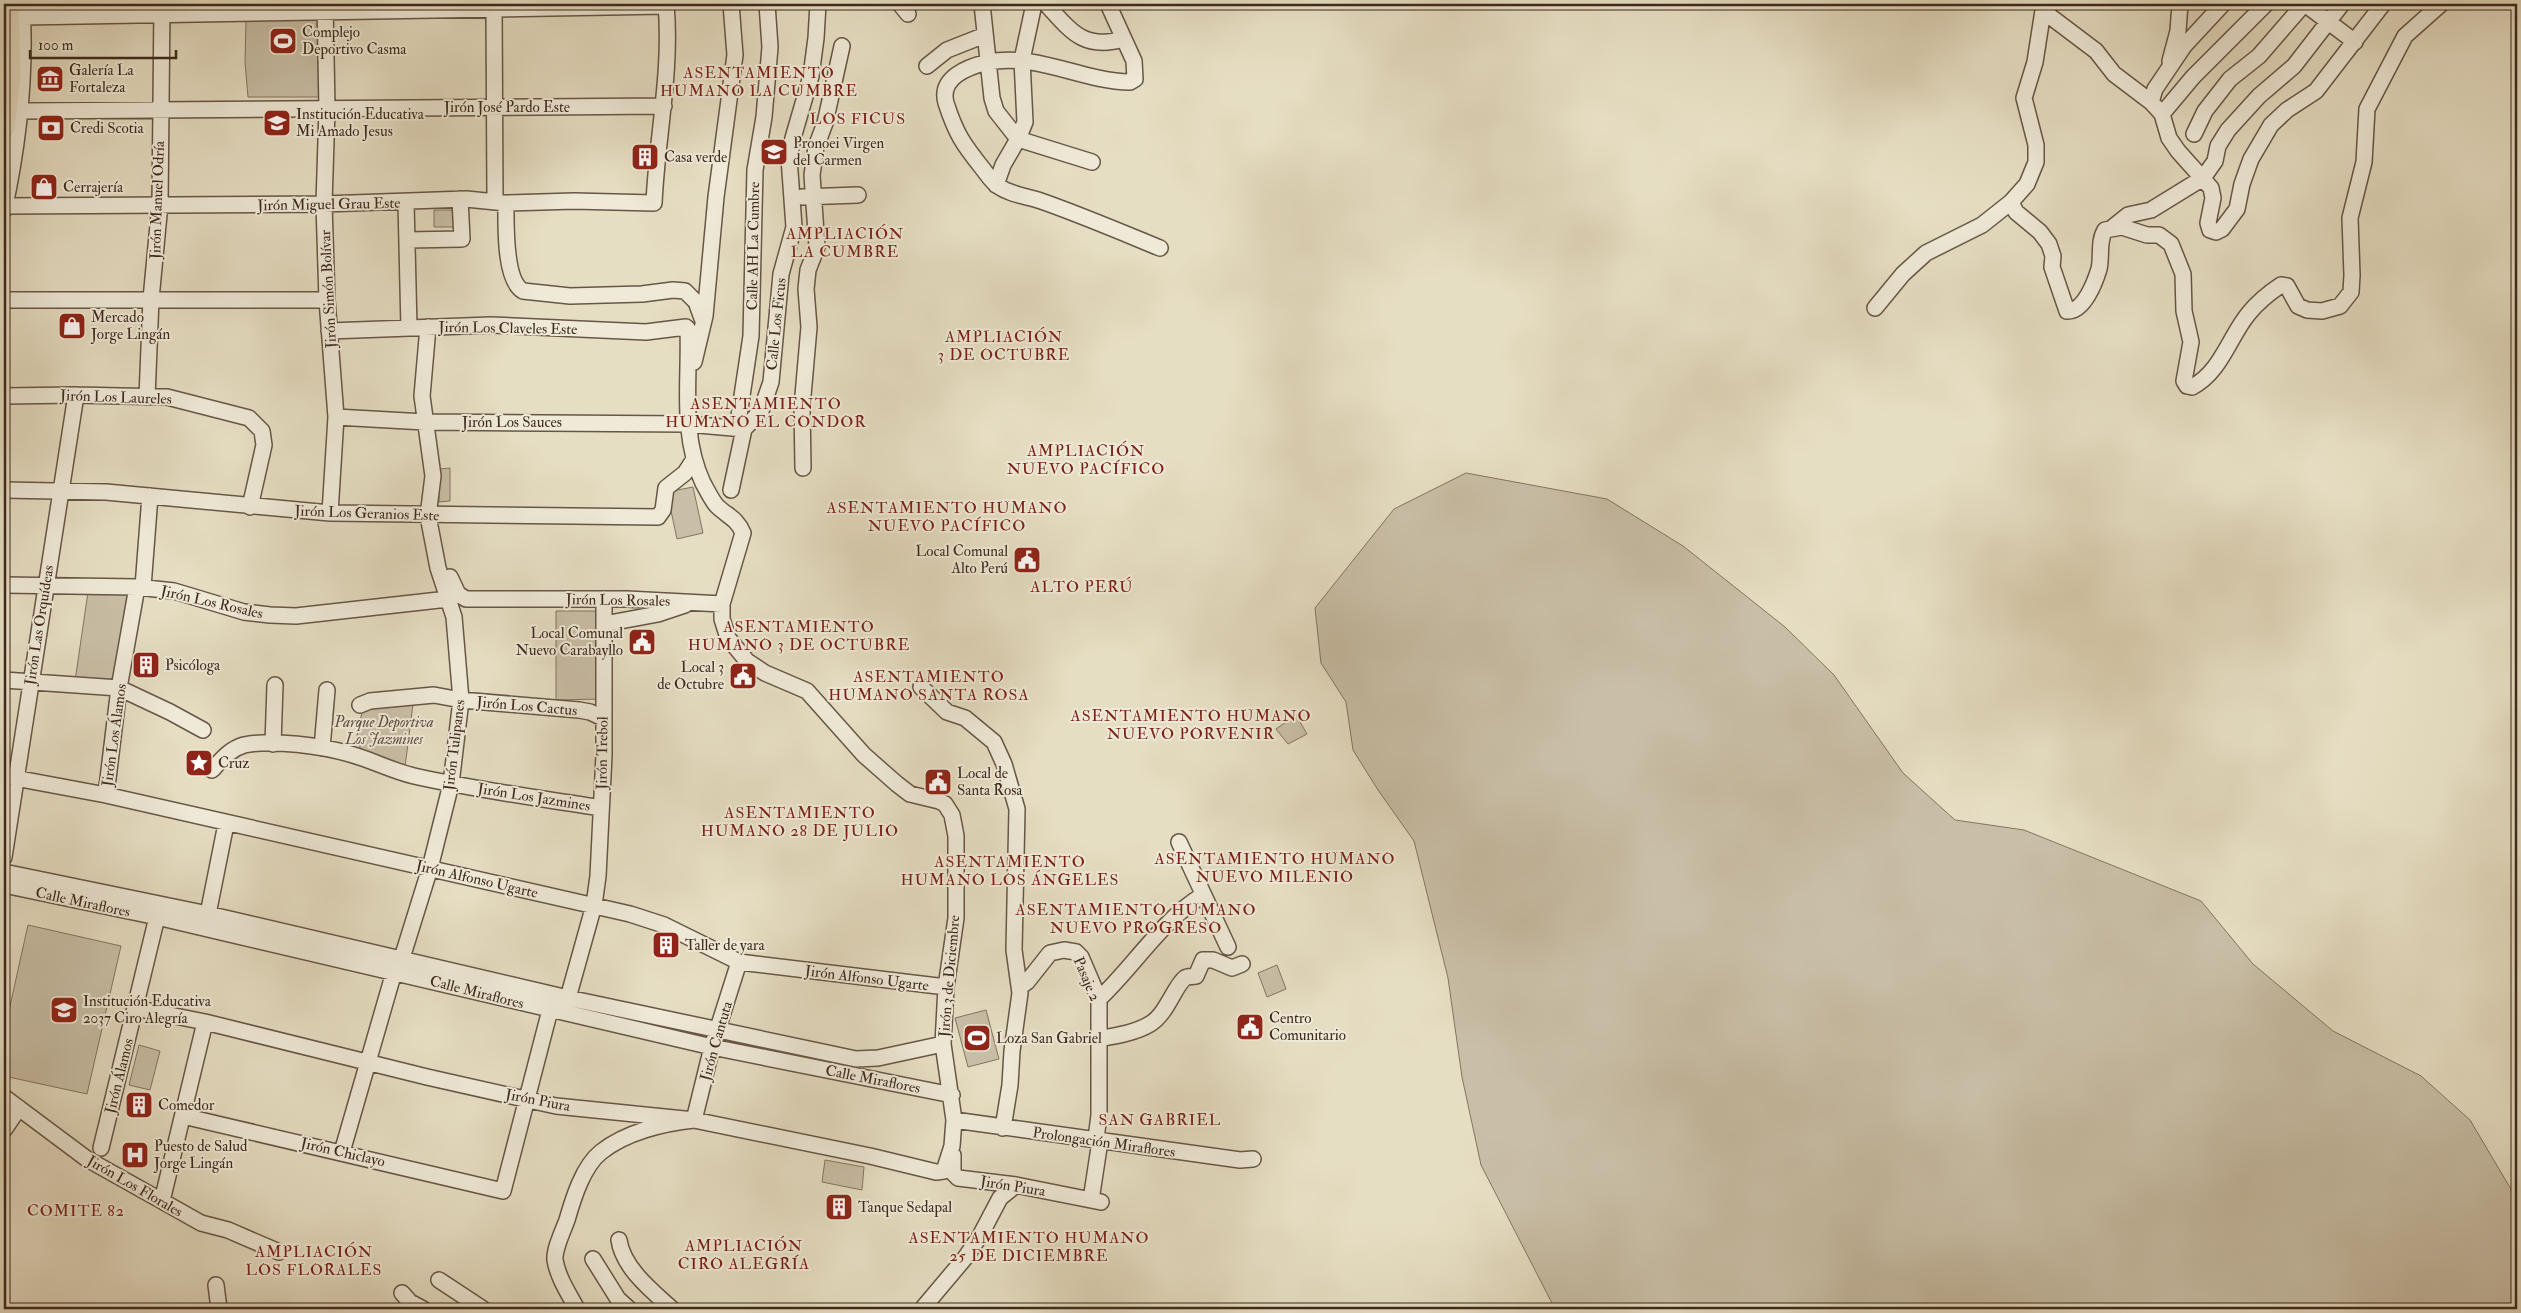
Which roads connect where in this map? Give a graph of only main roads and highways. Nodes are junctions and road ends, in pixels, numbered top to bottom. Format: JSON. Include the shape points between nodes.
{"nodes":[{"id":1,"x":18,"y":8,"type":"edge"},
{"id":2,"x":4,"y":128,"type":"edge"}],
"edges":[{"from":1,"to":2,"type":"highway"}]}
